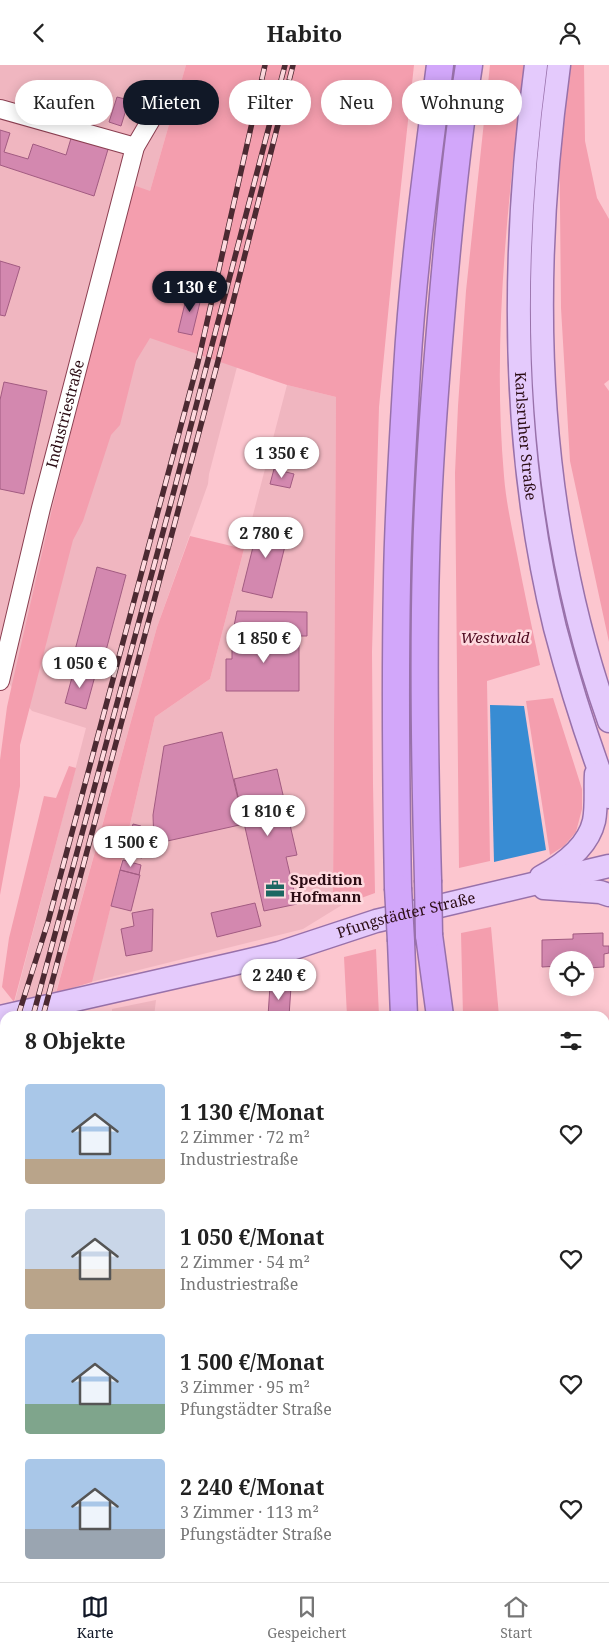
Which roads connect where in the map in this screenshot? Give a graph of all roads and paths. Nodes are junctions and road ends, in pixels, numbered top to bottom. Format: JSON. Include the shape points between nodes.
{"nodes":[{"id":1,"x":440,"y":65,"type":"edge"},
{"id":2,"x":469,"y":65,"type":"edge"},
{"id":3,"x":536,"y":65,"type":"edge"},
{"id":4,"x":559,"y":65,"type":"edge"},
{"id":5,"x":0,"y":109,"type":"edge"},
{"id":6,"x":148,"y":125,"type":"edge"},
{"id":7,"x":135,"y":147,"type":"junction"},
{"id":8,"x":0,"y":681,"type":"edge"},
{"id":9,"x":609,"y":721,"type":"edge"},
{"id":10,"x":596,"y":763,"type":"junction"},
{"id":11,"x":609,"y":797,"type":"edge"},
{"id":12,"x":609,"y":866,"type":"edge"},
{"id":13,"x":523,"y":887,"type":"junction"},
{"id":14,"x":609,"y":895,"type":"edge"},
{"id":15,"x":430,"y":935,"type":"junction"},
{"id":16,"x":26,"y":1011,"type":"edge"},
{"id":17,"x":404,"y":1011,"type":"edge"},
{"id":18,"x":432,"y":1011,"type":"edge"},
{"id":19,"x":439,"y":1011,"type":"edge"}],
"edges":[{"from":1,"to":17,"type":"highway","bridge":true,"via":[[420,220],[400,499],[396,739]]},
{"from":2,"to":15,"type":"highway","bridge":true,"via":[[448,233],[428,509],[425,756]]},
{"from":3,"to":10,"type":"main road","name":"Karlsruher Straße","via":[[522,199],[518,294],[524,443],[536,535],[555,627]]},
{"from":4,"to":9,"type":"main road","name":"Karlsruher Straße","via":[[545,197],[544,402],[562,543],[583,636]]},
{"from":5,"to":7,"type":"street"},
{"from":6,"to":7,"type":"street","name":"Industriestraße"},
{"from":7,"to":8,"type":"street","name":"Industriestraße"},
{"from":10,"to":11,"type":"main road","name":"Karlsruher Straße"},
{"from":10,"to":13,"type":"main road","via":[[590,833],[561,864]]},
{"from":12,"to":13,"type":"main road","name":"Pfungstädter Straße"},
{"from":13,"to":14,"type":"main road"},
{"from":13,"to":16,"type":"main road","name":"Pfungstädter Straße","via":[[376,921],[251,960]]},
{"from":15,"to":18,"type":"highway"},
{"from":15,"to":19,"type":"highway"}]}
